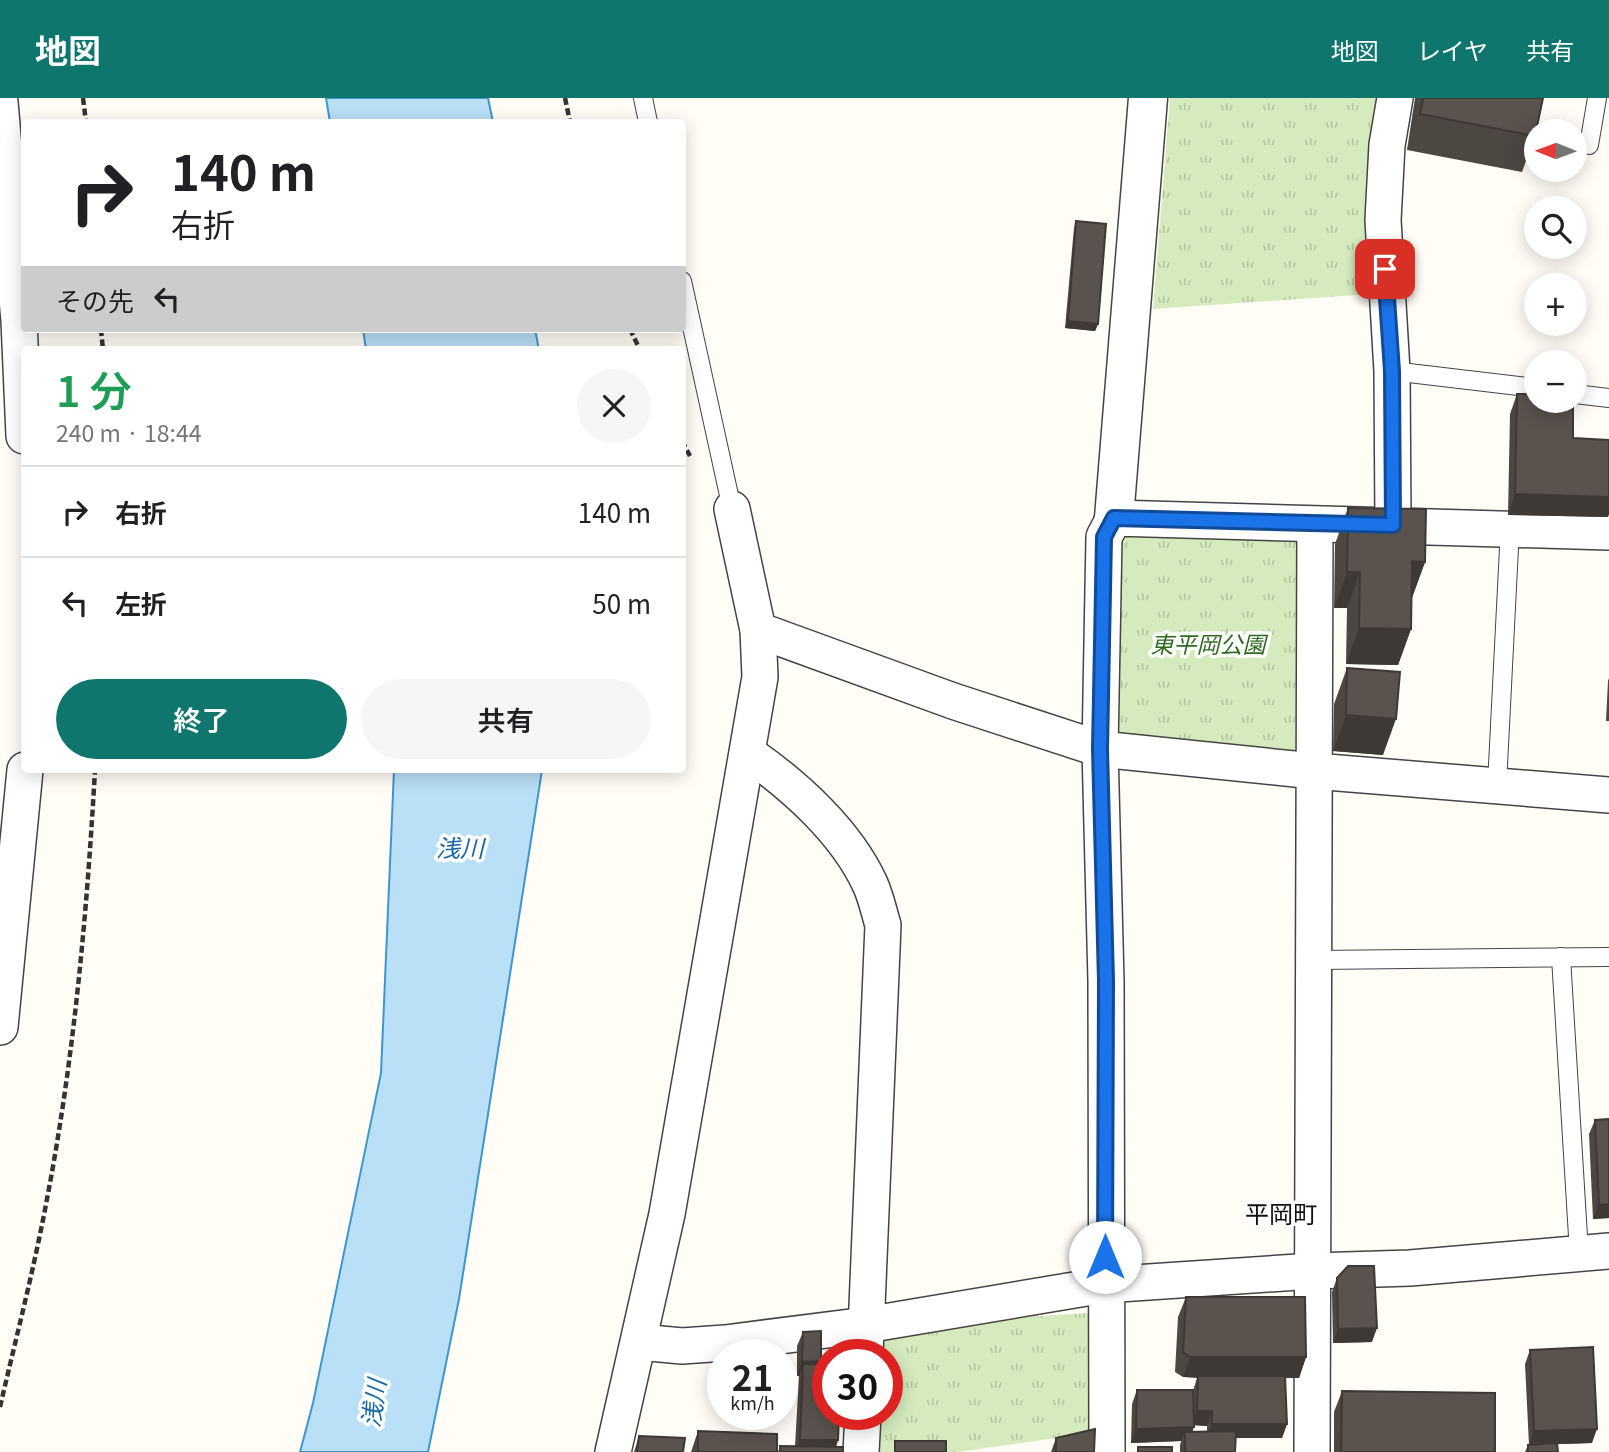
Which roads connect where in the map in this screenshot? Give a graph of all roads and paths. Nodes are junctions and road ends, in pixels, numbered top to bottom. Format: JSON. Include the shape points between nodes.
{"nodes":[{"id":1,"x":83,"y":98,"type":"edge"},
{"id":2,"x":565,"y":98,"type":"edge"},
{"id":3,"x":643,"y":98,"type":"edge"},
{"id":4,"x":1148,"y":98,"type":"edge"},
{"id":5,"x":1395,"y":98,"type":"edge"},
{"id":6,"x":1597,"y":98,"type":"edge"},
{"id":7,"x":0,"y":102,"type":"edge"},
{"id":8,"x":86,"y":119,"type":"edge"},
{"id":9,"x":569,"y":119,"type":"edge"},
{"id":10,"x":647,"y":119,"type":"edge"},
{"id":11,"x":1589,"y":145,"type":"dead end"},
{"id":12,"x":6,"y":248,"type":"edge"},
{"id":13,"x":686,"y":299,"type":"edge"},
{"id":14,"x":1392,"y":371,"type":"junction"},
{"id":15,"x":1524,"y":387,"type":"edge"},
{"id":16,"x":1587,"y":395,"type":"edge"},
{"id":17,"x":1609,"y":398,"type":"edge"},
{"id":18,"x":21,"y":405,"type":"edge"},
{"id":19,"x":732,"y":509,"type":"joint"},
{"id":20,"x":1114,"y":518,"type":"junction"},
{"id":21,"x":1315,"y":525,"type":"junction"},
{"id":22,"x":1393,"y":525,"type":"junction"},
{"id":23,"x":1510,"y":528,"type":"junction"},
{"id":24,"x":1609,"y":531,"type":"edge"},
{"id":25,"x":758,"y":630,"type":"junction"},
{"id":26,"x":1100,"y":749,"type":"junction"},
{"id":27,"x":749,"y":754,"type":"junction"},
{"id":28,"x":1314,"y":771,"type":"junction"},
{"id":29,"x":25,"y":773,"type":"edge"},
{"id":30,"x":95,"y":773,"type":"edge"},
{"id":31,"x":1497,"y":785,"type":"junction"},
{"id":32,"x":1609,"y":794,"type":"edge"},
{"id":33,"x":1561,"y":957,"type":"junction"},
{"id":34,"x":1609,"y":957,"type":"edge"},
{"id":35,"x":1316,"y":960,"type":"junction"},
{"id":36,"x":0,"y":1027,"type":"edge"},
{"id":37,"x":1594,"y":1252,"type":"edge"},
{"id":38,"x":1313,"y":1270,"type":"junction"},
{"id":39,"x":1104,"y":1285,"type":"junction"},
{"id":40,"x":865,"y":1339,"type":"edge"},
{"id":41,"x":869,"y":1339,"type":"edge"},
{"id":42,"x":639,"y":1342,"type":"junction"},
{"id":43,"x":812,"y":1342,"type":"edge"},
{"id":44,"x":0,"y":1407,"type":"edge"},
{"id":45,"x":862,"y":1430,"type":"edge"},
{"id":46,"x":613,"y":1452,"type":"edge"},
{"id":47,"x":861,"y":1452,"type":"edge"},
{"id":48,"x":1107,"y":1452,"type":"edge"},
{"id":49,"x":1312,"y":1452,"type":"edge"}],
"edges":[{"from":1,"to":8,"type":"path"},
{"from":2,"to":9,"type":"path"},
{"from":3,"to":10,"type":"lane"},
{"from":4,"to":20,"type":"street"},
{"from":5,"to":14,"type":"street","via":[[1383,220]]},
{"from":6,"to":11,"type":"lane"},
{"from":7,"to":12,"type":"street"},
{"from":12,"to":18,"type":"street"},
{"from":13,"to":19,"type":"lane"},
{"from":14,"to":15,"type":"lane"},
{"from":14,"to":22,"type":"street"},
{"from":16,"to":17,"type":"lane"},
{"from":19,"to":25,"type":"street"},
{"from":20,"to":21,"type":"street"},
{"from":20,"to":26,"type":"street","via":[[1104,537]]},
{"from":21,"to":22,"type":"street"},
{"from":21,"to":28,"type":"street"},
{"from":22,"to":23,"type":"street"},
{"from":23,"to":24,"type":"street"},
{"from":23,"to":31,"type":"lane"},
{"from":25,"to":26,"type":"street"},
{"from":25,"to":27,"type":"street","via":[[760,677]]},
{"from":26,"to":28,"type":"street"},
{"from":26,"to":39,"type":"street","via":[[1106,981]]},
{"from":27,"to":40,"type":"street","via":[[775,772],[850,851],[871,885],[883,925]]},
{"from":27,"to":42,"type":"street","via":[[667,1214]]},
{"from":28,"to":31,"type":"street"},
{"from":28,"to":35,"type":"street"},
{"from":29,"to":36,"type":"street"},
{"from":30,"to":44,"type":"path","via":[[84,932],[58,1137]]},
{"from":31,"to":32,"type":"street"},
{"from":33,"to":34,"type":"lane"},
{"from":33,"to":35,"type":"lane"},
{"from":33,"to":37,"type":"lane"},
{"from":35,"to":38,"type":"street"},
{"from":37,"to":38,"type":"street","via":[[1409,1268]]},
{"from":38,"to":39,"type":"street"},
{"from":38,"to":49,"type":"street"},
{"from":39,"to":41,"type":"street"},
{"from":39,"to":48,"type":"street"},
{"from":42,"to":43,"type":"street","via":[[682,1346]]},
{"from":42,"to":46,"type":"street"},
{"from":45,"to":47,"type":"street"}]}
